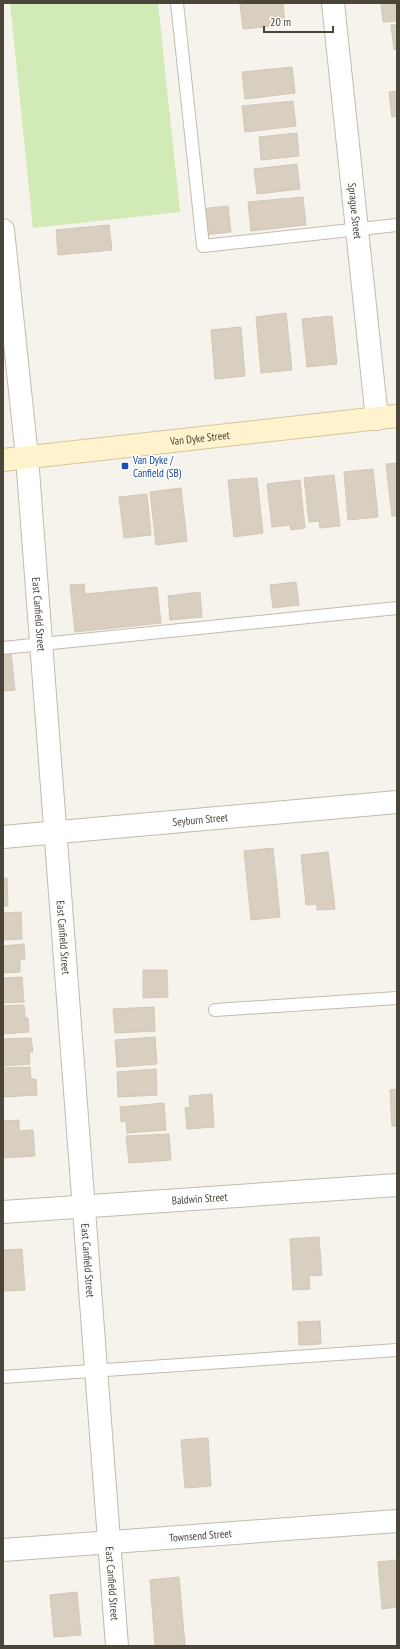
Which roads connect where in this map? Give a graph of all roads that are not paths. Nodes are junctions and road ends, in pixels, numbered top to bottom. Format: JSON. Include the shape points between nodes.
{"nodes":[{"id":1,"x":177,"y":3,"type":"edge"},
{"id":2,"x":333,"y":3,"type":"edge"},
{"id":3,"x":397,"y":225,"type":"edge"},
{"id":4,"x":3,"y":230,"type":"edge"},
{"id":5,"x":357,"y":230,"type":"junction"},
{"id":6,"x":7,"y":304,"type":"edge"},
{"id":7,"x":387,"y":417,"type":"edge"},
{"id":8,"x":27,"y":457,"type":"junction"},
{"id":9,"x":3,"y":460,"type":"edge"},
{"id":10,"x":397,"y":608,"type":"edge"},
{"id":11,"x":41,"y":644,"type":"junction"},
{"id":12,"x":3,"y":648,"type":"edge"},
{"id":13,"x":397,"y":802,"type":"edge"},
{"id":14,"x":56,"y":832,"type":"junction"},
{"id":15,"x":3,"y":837,"type":"edge"},
{"id":16,"x":397,"y":998,"type":"edge"},
{"id":17,"x":215,"y":1010,"type":"dead end"},
{"id":18,"x":397,"y":1185,"type":"edge"},
{"id":19,"x":84,"y":1207,"type":"junction"},
{"id":20,"x":3,"y":1212,"type":"edge"},
{"id":21,"x":397,"y":1350,"type":"edge"},
{"id":22,"x":96,"y":1371,"type":"junction"},
{"id":23,"x":3,"y":1378,"type":"edge"},
{"id":24,"x":397,"y":1521,"type":"edge"},
{"id":25,"x":109,"y":1542,"type":"junction"},
{"id":26,"x":3,"y":1550,"type":"edge"},
{"id":27,"x":117,"y":1646,"type":"edge"}],
"edges":[{"from":1,"to":5,"type":"lane","via":[[203,246]]},
{"from":2,"to":5,"type":"street","name":"Sprague Street"},
{"from":3,"to":5,"type":"lane"},
{"from":4,"to":6,"type":"street","name":"East Canfield Street"},
{"from":5,"to":7,"type":"street","name":"Sprague Street"},
{"from":6,"to":8,"type":"street","name":"East Canfield Street"},
{"from":7,"to":8,"type":"main road","name":"Van Dyke Street"},
{"from":8,"to":9,"type":"main road","name":"Van Dyke Street"},
{"from":8,"to":11,"type":"street","name":"East Canfield Street"},
{"from":10,"to":11,"type":"lane"},
{"from":11,"to":12,"type":"lane"},
{"from":11,"to":14,"type":"street","name":"East Canfield Street"},
{"from":13,"to":14,"type":"street","name":"Seyburn Street"},
{"from":14,"to":15,"type":"street","name":"Seyburn Street"},
{"from":14,"to":19,"type":"street","name":"East Canfield Street"},
{"from":16,"to":17,"type":"lane"},
{"from":18,"to":19,"type":"street","name":"Baldwin Street"},
{"from":19,"to":20,"type":"street","name":"Baldwin Street"},
{"from":19,"to":22,"type":"street","name":"East Canfield Street"},
{"from":21,"to":22,"type":"lane"},
{"from":22,"to":23,"type":"lane"},
{"from":22,"to":25,"type":"street","name":"East Canfield Street"},
{"from":24,"to":25,"type":"street","name":"Townsend Street"},
{"from":25,"to":26,"type":"street","name":"Townsend Street"},
{"from":25,"to":27,"type":"street","name":"East Canfield Street"}]}
